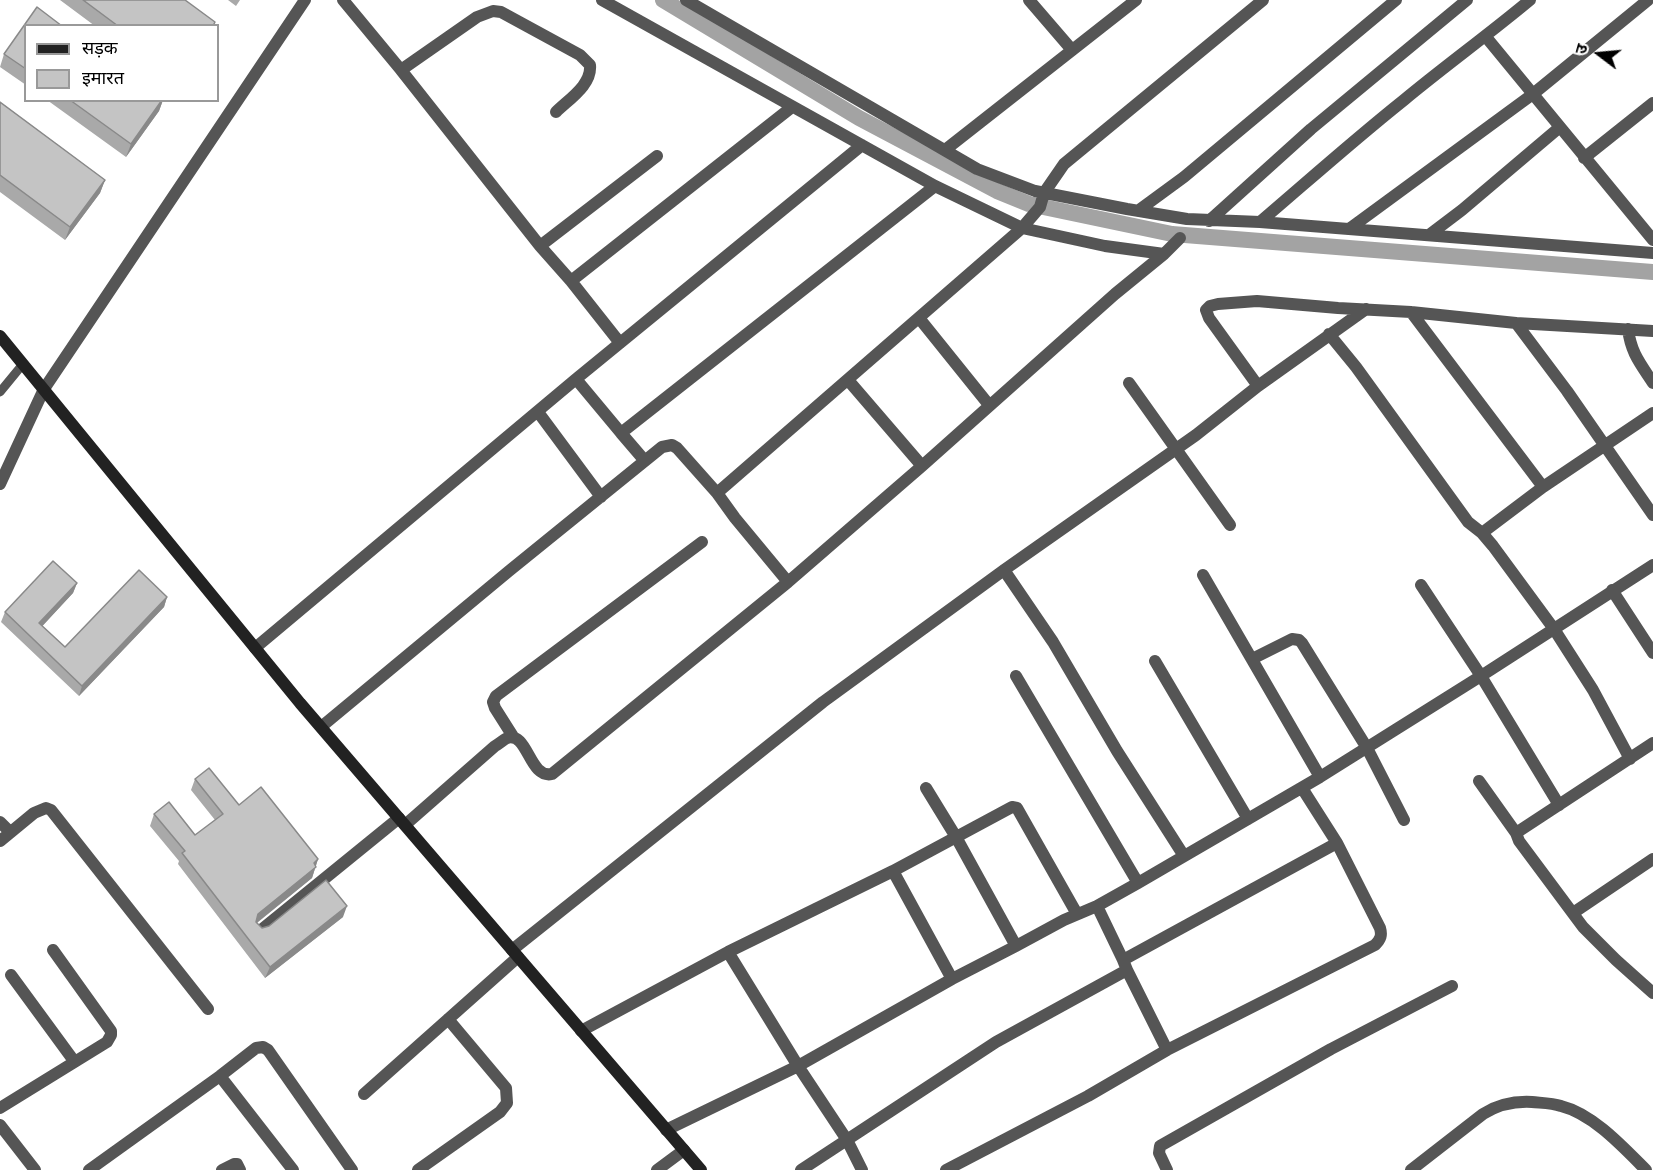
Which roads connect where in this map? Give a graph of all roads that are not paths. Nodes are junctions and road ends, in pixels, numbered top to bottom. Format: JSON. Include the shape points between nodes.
{"nodes":[{"id":1,"x":305,"y":0,"type":"edge"},
{"id":2,"x":343,"y":0,"type":"edge"},
{"id":3,"x":602,"y":0,"type":"edge"},
{"id":4,"x":687,"y":0,"type":"edge"},
{"id":5,"x":1029,"y":0,"type":"edge"},
{"id":6,"x":1136,"y":0,"type":"edge"},
{"id":7,"x":1263,"y":0,"type":"edge"},
{"id":8,"x":1396,"y":0,"type":"edge"},
{"id":9,"x":1467,"y":0,"type":"edge"},
{"id":10,"x":1530,"y":0,"type":"edge"},
{"id":11,"x":1648,"y":0,"type":"edge"},
{"id":12,"x":1486,"y":37,"type":"junction"},
{"id":13,"x":1072,"y":50,"type":"junction"},
{"id":14,"x":401,"y":70,"type":"junction"},
{"id":15,"x":1533,"y":94,"type":"junction"},
{"id":16,"x":1653,"y":103,"type":"edge"},
{"id":17,"x":792,"y":107,"type":"junction"},
{"id":18,"x":556,"y":112,"type":"dead end"},
{"id":19,"x":1560,"y":127,"type":"junction"},
{"id":20,"x":862,"y":145,"type":"junction"},
{"id":21,"x":945,"y":150,"type":"junction"},
{"id":22,"x":657,"y":156,"type":"dead end"},
{"id":23,"x":1584,"y":158,"type":"junction"},
{"id":24,"x":935,"y":186,"type":"junction"},
{"id":25,"x":1044,"y":193,"type":"junction"},
{"id":26,"x":1139,"y":210,"type":"junction"},
{"id":27,"x":1209,"y":221,"type":"junction"},
{"id":28,"x":1260,"y":222,"type":"junction"},
{"id":29,"x":1022,"y":228,"type":"junction"},
{"id":30,"x":1349,"y":229,"type":"junction"},
{"id":31,"x":1429,"y":235,"type":"junction"},
{"id":32,"x":1180,"y":238,"type":"dead end"},
{"id":33,"x":1653,"y":240,"type":"edge"},
{"id":34,"x":540,"y":246,"type":"junction"},
{"id":35,"x":1653,"y":253,"type":"edge"},
{"id":36,"x":1164,"y":254,"type":"junction"},
{"id":37,"x":571,"y":281,"type":"junction"},
{"id":38,"x":1366,"y":309,"type":"junction"},
{"id":39,"x":1411,"y":312,"type":"junction"},
{"id":40,"x":919,"y":318,"type":"junction"},
{"id":41,"x":1516,"y":323,"type":"junction"},
{"id":42,"x":1628,"y":329,"type":"junction"},
{"id":43,"x":1653,"y":331,"type":"edge"},
{"id":44,"x":1329,"y":334,"type":"junction"},
{"id":45,"x":0,"y":336,"type":"edge"},
{"id":46,"x":620,"y":343,"type":"junction"},
{"id":47,"x":23,"y":364,"type":"junction"},
{"id":48,"x":576,"y":379,"type":"junction"},
{"id":49,"x":848,"y":380,"type":"junction"},
{"id":50,"x":1129,"y":383,"type":"dead end"},
{"id":51,"x":1653,"y":383,"type":"edge"},
{"id":52,"x":1258,"y":386,"type":"junction"},
{"id":53,"x":44,"y":389,"type":"junction"},
{"id":54,"x":0,"y":393,"type":"edge"},
{"id":55,"x":988,"y":405,"type":"junction"},
{"id":56,"x":538,"y":412,"type":"junction"},
{"id":57,"x":1653,"y":413,"type":"edge"},
{"id":58,"x":621,"y":433,"type":"junction"},
{"id":59,"x":1605,"y":445,"type":"junction"},
{"id":60,"x":1176,"y":449,"type":"junction"},
{"id":61,"x":645,"y":461,"type":"junction"},
{"id":62,"x":922,"y":466,"type":"junction"},
{"id":63,"x":0,"y":484,"type":"edge"},
{"id":64,"x":1543,"y":487,"type":"junction"},
{"id":65,"x":717,"y":493,"type":"junction"},
{"id":66,"x":601,"y":497,"type":"junction"},
{"id":67,"x":1653,"y":515,"type":"edge"},
{"id":68,"x":1230,"y":525,"type":"dead end"},
{"id":69,"x":1482,"y":533,"type":"junction"},
{"id":70,"x":702,"y":542,"type":"dead end"},
{"id":71,"x":1653,"y":565,"type":"edge"},
{"id":72,"x":1004,"y":570,"type":"junction"},
{"id":73,"x":1203,"y":575,"type":"dead end"},
{"id":74,"x":788,"y":582,"type":"junction"},
{"id":75,"x":1421,"y":585,"type":"dead end"},
{"id":76,"x":1612,"y":590,"type":"junction"},
{"id":77,"x":1554,"y":629,"type":"junction"},
{"id":78,"x":255,"y":648,"type":"junction"},
{"id":79,"x":1653,"y":653,"type":"edge"},
{"id":80,"x":1252,"y":659,"type":"junction"},
{"id":81,"x":1155,"y":661,"type":"dead end"},
{"id":82,"x":1016,"y":676,"type":"dead end"},
{"id":83,"x":1481,"y":676,"type":"junction"},
{"id":84,"x":321,"y":727,"type":"junction"},
{"id":85,"x":514,"y":738,"type":"junction"},
{"id":86,"x":1653,"y":743,"type":"edge"},
{"id":87,"x":1367,"y":748,"type":"junction"},
{"id":88,"x":1630,"y":759,"type":"junction"},
{"id":89,"x":1320,"y":777,"type":"junction"},
{"id":90,"x":1479,"y":781,"type":"dead end"},
{"id":91,"x":926,"y":788,"type":"dead end"},
{"id":92,"x":1302,"y":788,"type":"junction"},
{"id":93,"x":1559,"y":805,"type":"junction"},
{"id":94,"x":1248,"y":819,"type":"junction"},
{"id":95,"x":1404,"y":820,"type":"dead end"},
{"id":96,"x":0,"y":822,"type":"edge"},
{"id":97,"x":402,"y":822,"type":"junction"},
{"id":98,"x":10,"y":832,"type":"junction"},
{"id":99,"x":1516,"y":833,"type":"junction"},
{"id":100,"x":956,"y":837,"type":"junction"},
{"id":101,"x":0,"y":841,"type":"edge"},
{"id":102,"x":1337,"y":843,"type":"junction"},
{"id":103,"x":1184,"y":856,"type":"junction"},
{"id":104,"x":1653,"y":859,"type":"edge"},
{"id":105,"x":893,"y":871,"type":"junction"},
{"id":106,"x":1138,"y":883,"type":"junction"},
{"id":107,"x":1096,"y":906,"type":"junction"},
{"id":108,"x":1573,"y":913,"type":"junction"},
{"id":109,"x":1077,"y":914,"type":"junction"},
{"id":110,"x":260,"y":931,"type":"edge"},
{"id":111,"x":1016,"y":946,"type":"junction"},
{"id":112,"x":53,"y":950,"type":"dead end"},
{"id":113,"x":728,"y":952,"type":"junction"},
{"id":114,"x":515,"y":954,"type":"junction"},
{"id":115,"x":1125,"y":965,"type":"junction"},
{"id":116,"x":11,"y":975,"type":"dead end"},
{"id":117,"x":952,"y":979,"type":"junction"},
{"id":118,"x":1452,"y":986,"type":"dead end"},
{"id":119,"x":1653,"y":993,"type":"edge"},
{"id":120,"x":208,"y":1009,"type":"dead end"},
{"id":121,"x":448,"y":1019,"type":"junction"},
{"id":122,"x":581,"y":1031,"type":"junction"},
{"id":123,"x":1167,"y":1050,"type":"junction"},
{"id":124,"x":74,"y":1061,"type":"junction"},
{"id":125,"x":798,"y":1066,"type":"junction"},
{"id":126,"x":220,"y":1076,"type":"junction"},
{"id":127,"x":364,"y":1094,"type":"dead end"},
{"id":128,"x":0,"y":1108,"type":"edge"},
{"id":129,"x":0,"y":1125,"type":"edge"},
{"id":130,"x":666,"y":1130,"type":"junction"},
{"id":131,"x":847,"y":1140,"type":"junction"},
{"id":132,"x":684,"y":1150,"type":"junction"},
{"id":133,"x":35,"y":1170,"type":"edge"},
{"id":134,"x":89,"y":1170,"type":"edge"},
{"id":135,"x":222,"y":1170,"type":"edge"},
{"id":136,"x":240,"y":1170,"type":"edge"},
{"id":137,"x":293,"y":1170,"type":"edge"},
{"id":138,"x":352,"y":1170,"type":"edge"},
{"id":139,"x":417,"y":1170,"type":"edge"},
{"id":140,"x":657,"y":1170,"type":"edge"},
{"id":141,"x":701,"y":1170,"type":"edge"},
{"id":142,"x":801,"y":1170,"type":"edge"},
{"id":143,"x":862,"y":1170,"type":"edge"},
{"id":144,"x":946,"y":1170,"type":"edge"},
{"id":145,"x":1167,"y":1170,"type":"edge"},
{"id":146,"x":1411,"y":1170,"type":"edge"},
{"id":147,"x":1646,"y":1170,"type":"edge"}],
"edges":[{"from":1,"to":53,"type":"street"},
{"from":2,"to":14,"type":"street"},
{"from":3,"to":17,"type":"street"},
{"from":4,"to":21,"type":"street"},
{"from":5,"to":13,"type":"street"},
{"from":6,"to":13,"type":"street"},
{"from":7,"to":25,"type":"street","via":[[1064,164]]},
{"from":8,"to":26,"type":"street"},
{"from":9,"to":27,"type":"street","via":[[1311,129]]},
{"from":10,"to":12,"type":"street"},
{"from":11,"to":15,"type":"street"},
{"from":12,"to":15,"type":"street"},
{"from":12,"to":28,"type":"street","via":[[1404,99]]},
{"from":13,"to":21,"type":"street"},
{"from":14,"to":18,"type":"street","via":[[477,17],[501,12],[580,55],[590,65],[590,77],[584,86]]},
{"from":14,"to":34,"type":"street"},
{"from":15,"to":19,"type":"street"},
{"from":15,"to":30,"type":"street"},
{"from":16,"to":23,"type":"street"},
{"from":17,"to":20,"type":"street"},
{"from":17,"to":37,"type":"street"},
{"from":19,"to":23,"type":"street"},
{"from":19,"to":31,"type":"street"},
{"from":20,"to":24,"type":"street"},
{"from":20,"to":46,"type":"street"},
{"from":21,"to":25,"type":"street","via":[[977,169]]},
{"from":22,"to":34,"type":"street"},
{"from":23,"to":33,"type":"street"},
{"from":24,"to":29,"type":"street"},
{"from":24,"to":58,"type":"street"},
{"from":25,"to":26,"type":"street"},
{"from":25,"to":29,"type":"street","via":[[1040,207]]},
{"from":26,"to":27,"type":"street","via":[[1187,221]]},
{"from":27,"to":28,"type":"street"},
{"from":28,"to":30,"type":"street"},
{"from":29,"to":36,"type":"street"},
{"from":29,"to":40,"type":"street"},
{"from":30,"to":31,"type":"street"},
{"from":31,"to":35,"type":"street"},
{"from":32,"to":36,"type":"street"},
{"from":34,"to":37,"type":"street"},
{"from":36,"to":55,"type":"street"},
{"from":37,"to":46,"type":"street"},
{"from":38,"to":39,"type":"street"},
{"from":38,"to":44,"type":"street"},
{"from":38,"to":52,"type":"street","via":[[1257,301],[1210,306],[1206,310],[1209,318]]},
{"from":39,"to":41,"type":"street"},
{"from":39,"to":64,"type":"street"},
{"from":40,"to":49,"type":"street"},
{"from":40,"to":55,"type":"street"},
{"from":41,"to":42,"type":"street"},
{"from":41,"to":59,"type":"street"},
{"from":42,"to":43,"type":"street"},
{"from":42,"to":51,"type":"street","via":[[1632,350]]},
{"from":44,"to":52,"type":"street"},
{"from":44,"to":69,"type":"street","via":[[1468,522]]},
{"from":45,"to":47,"type":"main road"},
{"from":46,"to":48,"type":"street"},
{"from":47,"to":53,"type":"main road"},
{"from":47,"to":54,"type":"lane"},
{"from":48,"to":56,"type":"street"},
{"from":48,"to":58,"type":"street"},
{"from":49,"to":62,"type":"street"},
{"from":49,"to":65,"type":"street"},
{"from":50,"to":60,"type":"street"},
{"from":52,"to":60,"type":"street"},
{"from":53,"to":63,"type":"street"},
{"from":53,"to":78,"type":"main road"},
{"from":55,"to":62,"type":"street"},
{"from":56,"to":66,"type":"street"},
{"from":56,"to":78,"type":"street"},
{"from":57,"to":59,"type":"street"},
{"from":58,"to":61,"type":"street"},
{"from":59,"to":64,"type":"street"},
{"from":59,"to":67,"type":"street"},
{"from":60,"to":68,"type":"street"},
{"from":60,"to":72,"type":"street"},
{"from":61,"to":65,"type":"street","via":[[662,447],[672,445]]},
{"from":61,"to":66,"type":"street"},
{"from":62,"to":74,"type":"street"},
{"from":64,"to":69,"type":"street"},
{"from":65,"to":74,"type":"street"},
{"from":66,"to":84,"type":"street"},
{"from":69,"to":77,"type":"street"},
{"from":70,"to":85,"type":"street","via":[[496,696],[495,708]]},
{"from":71,"to":76,"type":"street"},
{"from":72,"to":103,"type":"street","via":[[1053,642]]},
{"from":72,"to":114,"type":"street","via":[[823,702]]},
{"from":73,"to":80,"type":"street"},
{"from":74,"to":85,"type":"street","via":[[552,774],[538,770]]},
{"from":75,"to":83,"type":"street"},
{"from":76,"to":77,"type":"street"},
{"from":76,"to":79,"type":"street"},
{"from":77,"to":83,"type":"street"},
{"from":77,"to":88,"type":"street"},
{"from":78,"to":84,"type":"main road"},
{"from":80,"to":87,"type":"street","via":[[1292,639],[1299,640]]},
{"from":80,"to":89,"type":"street"},
{"from":81,"to":94,"type":"street"},
{"from":82,"to":106,"type":"street"},
{"from":83,"to":87,"type":"street"},
{"from":83,"to":93,"type":"street"},
{"from":84,"to":97,"type":"main road"},
{"from":85,"to":97,"type":"street","via":[[495,746]]},
{"from":86,"to":88,"type":"street"},
{"from":87,"to":89,"type":"street"},
{"from":87,"to":95,"type":"street"},
{"from":88,"to":93,"type":"street"},
{"from":89,"to":92,"type":"street"},
{"from":90,"to":99,"type":"street"},
{"from":91,"to":100,"type":"street"},
{"from":92,"to":94,"type":"street"},
{"from":92,"to":102,"type":"street"},
{"from":93,"to":99,"type":"street"},
{"from":94,"to":103,"type":"street"},
{"from":96,"to":98,"type":"street"},
{"from":97,"to":110,"type":"street"},
{"from":97,"to":114,"type":"main road"},
{"from":98,"to":101,"type":"street"},
{"from":98,"to":120,"type":"street","via":[[40,810],[51,810]]},
{"from":99,"to":108,"type":"street"},
{"from":100,"to":105,"type":"street"},
{"from":100,"to":109,"type":"street","via":[[1015,807]]},
{"from":100,"to":111,"type":"street"},
{"from":102,"to":115,"type":"street"},
{"from":102,"to":123,"type":"street","via":[[1380,928],[1380,941]]},
{"from":103,"to":106,"type":"street"},
{"from":104,"to":108,"type":"street"},
{"from":105,"to":113,"type":"street"},
{"from":105,"to":117,"type":"street"},
{"from":106,"to":107,"type":"street"},
{"from":107,"to":109,"type":"street"},
{"from":107,"to":115,"type":"street"},
{"from":108,"to":119,"type":"street"},
{"from":109,"to":111,"type":"street"},
{"from":111,"to":117,"type":"street"},
{"from":112,"to":124,"type":"street","via":[[111,1031],[107,1042]]},
{"from":113,"to":122,"type":"street"},
{"from":113,"to":125,"type":"street"},
{"from":114,"to":121,"type":"street"},
{"from":114,"to":122,"type":"main road"},
{"from":115,"to":123,"type":"street"},
{"from":115,"to":131,"type":"street","via":[[996,1042]]},
{"from":116,"to":124,"type":"street"},
{"from":117,"to":125,"type":"street"},
{"from":118,"to":145,"type":"street","via":[[1160,1146]]},
{"from":121,"to":127,"type":"street"},
{"from":121,"to":139,"type":"street","via":[[506,1088],[507,1103],[500,1112]]},
{"from":122,"to":130,"type":"main road"},
{"from":123,"to":144,"type":"street"},
{"from":124,"to":128,"type":"street"},
{"from":125,"to":130,"type":"street"},
{"from":125,"to":131,"type":"street"},
{"from":126,"to":134,"type":"street"},
{"from":126,"to":137,"type":"street"},
{"from":126,"to":138,"type":"street","via":[[256,1048],[268,1050]]},
{"from":129,"to":133,"type":"street"},
{"from":130,"to":132,"type":"main road"},
{"from":131,"to":142,"type":"street"},
{"from":131,"to":143,"type":"street"},
{"from":132,"to":140,"type":"street"},
{"from":132,"to":141,"type":"main road"},
{"from":135,"to":136,"type":"street","via":[[234,1164]]},
{"from":146,"to":147,"type":"street","via":[[1483,1114],[1495,1107],[1524,1102],[1562,1106],[1581,1114],[1615,1139]]}]}
